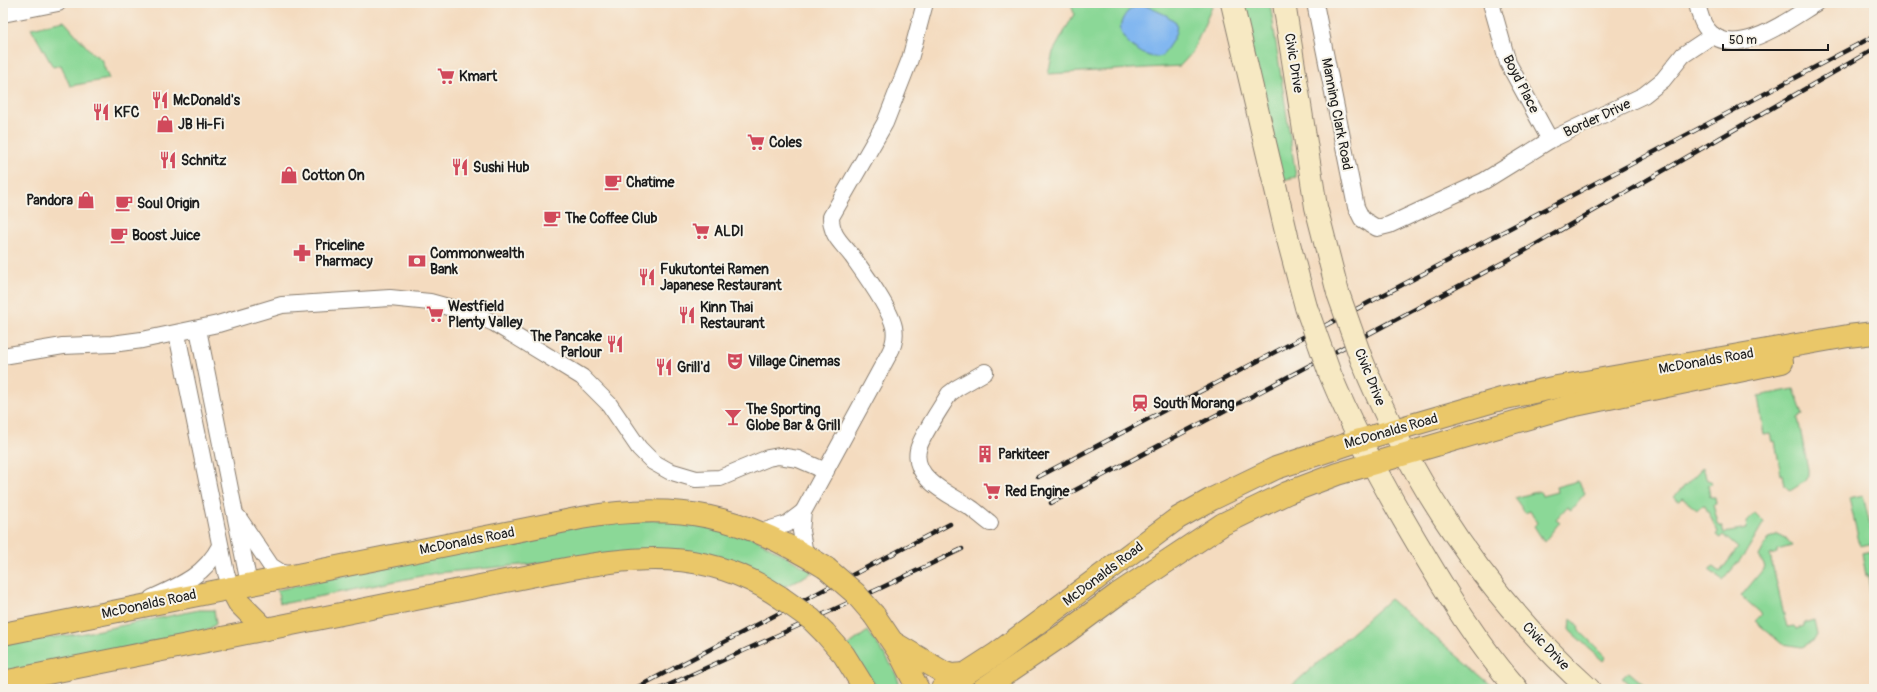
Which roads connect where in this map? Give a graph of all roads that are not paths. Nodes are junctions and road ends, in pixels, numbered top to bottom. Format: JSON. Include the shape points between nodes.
{"nodes":[{"id":1,"x":58,"y":3,"type":"edge"},
{"id":2,"x":925,"y":3,"type":"edge"},
{"id":3,"x":1232,"y":3,"type":"edge"},
{"id":4,"x":1284,"y":3,"type":"edge"},
{"id":5,"x":1315,"y":3,"type":"edge"},
{"id":6,"x":1492,"y":3,"type":"edge"},
{"id":7,"x":1697,"y":3,"type":"edge"},
{"id":8,"x":1816,"y":3,"type":"edge"},
{"id":9,"x":3,"y":14,"type":"edge"},
{"id":10,"x":1713,"y":35,"type":"junction"},
{"id":11,"x":1550,"y":140,"type":"junction"},
{"id":12,"x":1366,"y":223,"type":"joint"},
{"id":13,"x":198,"y":329,"type":"junction"},
{"id":14,"x":1874,"y":333,"type":"edge"},
{"id":15,"x":177,"y":334,"type":"junction"},
{"id":16,"x":1874,"y":343,"type":"edge"},
{"id":17,"x":3,"y":356,"type":"edge"},
{"id":18,"x":985,"y":372,"type":"dead end"},
{"id":19,"x":1393,"y":430,"type":"junction"},
{"id":20,"x":1360,"y":440,"type":"junction"},
{"id":21,"x":1406,"y":455,"type":"junction"},
{"id":22,"x":1372,"y":464,"type":"junction"},
{"id":23,"x":826,"y":471,"type":"junction"},
{"id":24,"x":234,"y":511,"type":"junction"},
{"id":25,"x":803,"y":512,"type":"junction"},
{"id":26,"x":990,"y":523,"type":"dead end"},
{"id":27,"x":761,"y":532,"type":"junction"},
{"id":28,"x":220,"y":546,"type":"junction"},
{"id":29,"x":805,"y":554,"type":"junction"},
{"id":30,"x":294,"y":575,"type":"junction"},
{"id":31,"x":240,"y":586,"type":"junction"},
{"id":32,"x":131,"y":608,"type":"junction"},
{"id":33,"x":265,"y":629,"type":"junction"},
{"id":34,"x":3,"y":634,"type":"edge"},
{"id":35,"x":892,"y":642,"type":"junction"},
{"id":36,"x":966,"y":674,"type":"junction"},
{"id":37,"x":3,"y":682,"type":"edge"},
{"id":38,"x":865,"y":689,"type":"edge"},
{"id":39,"x":918,"y":689,"type":"edge"},
{"id":40,"x":942,"y":689,"type":"edge"},
{"id":41,"x":983,"y":689,"type":"edge"},
{"id":42,"x":1517,"y":689,"type":"edge"},
{"id":43,"x":1589,"y":689,"type":"edge"}],
"edges":[{"from":1,"to":9,"type":"street"},
{"from":2,"to":23,"type":"street","via":[[910,59],[885,123],[831,217],[833,233],[855,260],[889,314],[895,338]]},
{"from":3,"to":20,"type":"main road","bridge":true,"via":[[1306,307],[1330,374]]},
{"from":4,"to":19,"type":"main road","name":"Civic Drive","bridge":true,"via":[[1316,207],[1338,293],[1361,358]]},
{"from":5,"to":12,"type":"street","name":"Manning Clark Road","via":[[1356,207]]},
{"from":6,"to":11,"type":"street","name":"Boyd Place","via":[[1507,60]]},
{"from":7,"to":10,"type":"street","via":[[1704,25]]},
{"from":8,"to":10,"type":"street","via":[[1781,24],[1746,40],[1729,42]]},
{"from":10,"to":11,"type":"street","name":"Border Drive","via":[[1683,55],[1663,80],[1644,95]]},
{"from":11,"to":12,"type":"street","name":"Border Drive","via":[[1484,181],[1388,226],[1377,228]]},
{"from":13,"to":15,"type":"street"},
{"from":13,"to":23,"type":"street","via":[[296,303],[390,298],[436,303],[470,313],[494,324],[582,378],[609,404],[640,448],[653,462],[669,472],[696,479],[720,478],[779,456],[798,459]]},
{"from":13,"to":24,"type":"street"},
{"from":14,"to":19,"type":"main road","name":"McDonalds Road","via":[[1557,387],[1501,399]]},
{"from":15,"to":17,"type":"street","via":[[112,344],[63,346]]},
{"from":15,"to":28,"type":"street"},
{"from":16,"to":21,"type":"main road","name":"McDonalds Road","via":[[1566,407]]},
{"from":18,"to":26,"type":"street","via":[[949,394],[919,446],[918,459],[927,477],[937,487]]},
{"from":19,"to":20,"type":"main road","name":"McDonalds Road"},
{"from":19,"to":21,"type":"main road","name":"Civic Drive"},
{"from":20,"to":22,"type":"main road"},
{"from":20,"to":36,"type":"main road","name":"McDonalds Road","via":[[1270,471],[1191,511]]},
{"from":21,"to":22,"type":"main road","name":"McDonalds Road"},
{"from":21,"to":43,"type":"main road","name":"Civic Drive","via":[[1447,524],[1494,588],[1530,630]]},
{"from":22,"to":41,"type":"main road","name":"McDonalds Road","via":[[1293,491],[1223,524]]},
{"from":22,"to":42,"type":"main road","via":[[1458,612]]},
{"from":23,"to":25,"type":"street"},
{"from":24,"to":30,"type":"street","via":[[271,566],[282,573]]},
{"from":24,"to":31,"type":"street"},
{"from":25,"to":27,"type":"street","via":[[787,524]]},
{"from":25,"to":29,"type":"street","via":[[801,531]]},
{"from":27,"to":29,"type":"main road","name":"McDonalds Road"},
{"from":27,"to":30,"type":"main road","name":"McDonalds Road","via":[[706,516],[658,510],[632,510]]},
{"from":28,"to":31,"type":"street"},
{"from":28,"to":32,"type":"street","via":[[205,569],[182,584]]},
{"from":29,"to":35,"type":"main road","name":"McDonalds Road","bridge":true,"via":[[855,593]]},
{"from":30,"to":31,"type":"main road","name":"McDonalds Road"},
{"from":31,"to":32,"type":"main road","name":"McDonalds Road"},
{"from":31,"to":33,"type":"main road","via":[[255,606]]},
{"from":32,"to":34,"type":"main road","name":"McDonalds Road"},
{"from":33,"to":37,"type":"main road"},
{"from":33,"to":38,"type":"main road","bridge":true,"via":[[624,559],[668,558],[699,563],[746,578],[780,596],[825,633],[844,655]]},
{"from":35,"to":36,"type":"main road","name":"McDonalds Road","via":[[943,672],[951,675]]},
{"from":35,"to":39,"type":"main road","name":"McDonalds Road","via":[[908,666]]},
{"from":36,"to":40,"type":"main road","name":"McDonalds Road"}]}
